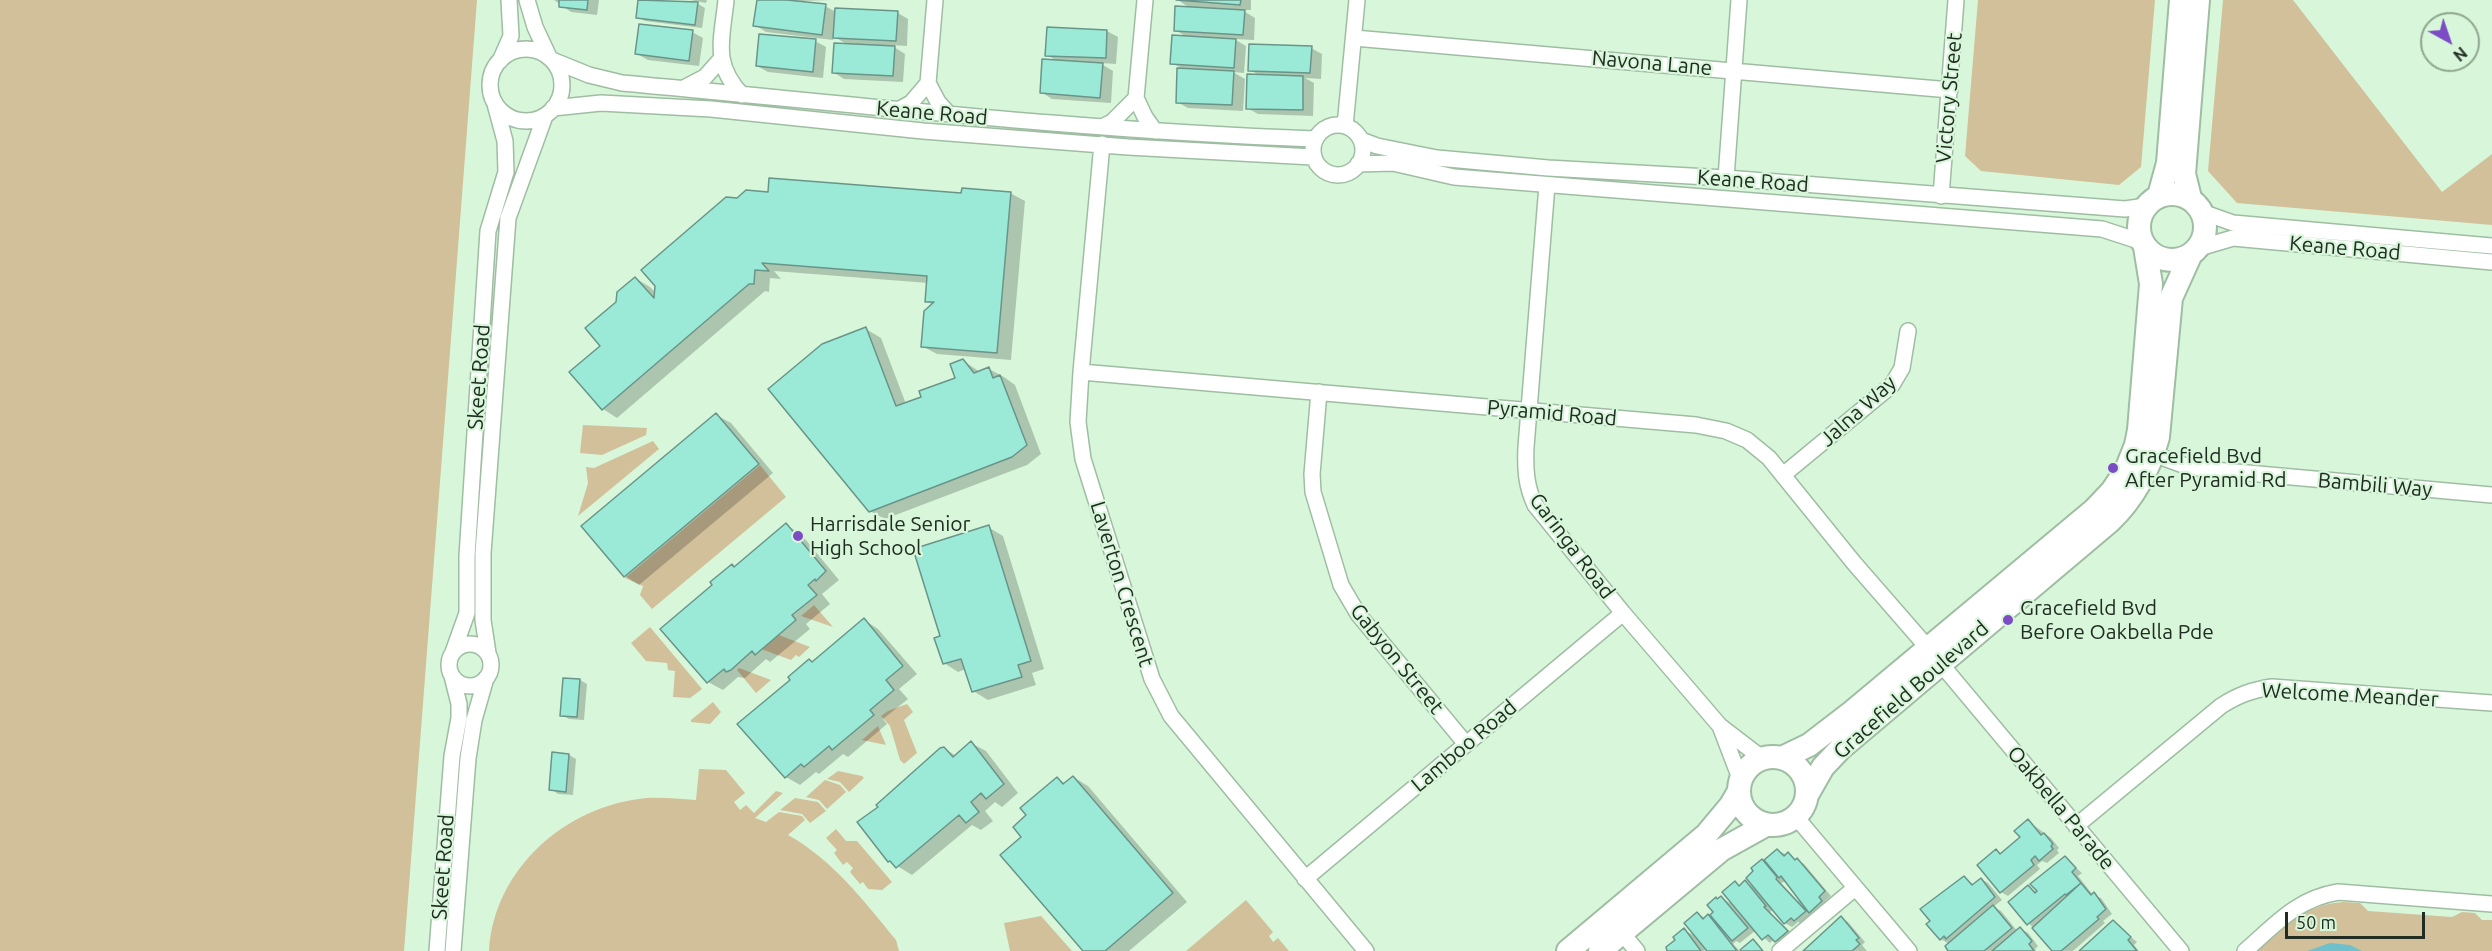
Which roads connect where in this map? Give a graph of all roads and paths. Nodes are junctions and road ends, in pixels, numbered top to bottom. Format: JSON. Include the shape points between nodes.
{"nodes":[{"id":1,"x":509,"y":0,"type":"edge"},
{"id":2,"x":527,"y":0,"type":"edge"},
{"id":3,"x":726,"y":0,"type":"edge"},
{"id":4,"x":935,"y":0,"type":"edge"},
{"id":5,"x":1145,"y":0,"type":"edge"},
{"id":6,"x":1357,"y":0,"type":"edge"},
{"id":7,"x":1739,"y":0,"type":"edge"},
{"id":8,"x":1956,"y":0,"type":"edge"},
{"id":9,"x":2181,"y":0,"type":"edge"},
{"id":10,"x":2198,"y":0,"type":"edge"},
{"id":11,"x":1354,"y":38,"type":"junction"},
{"id":12,"x":551,"y":59,"type":"junction"},
{"id":13,"x":721,"y":59,"type":"junction"},
{"id":14,"x":500,"y":61,"type":"junction"},
{"id":15,"x":1734,"y":70,"type":"junction"},
{"id":16,"x":928,"y":83,"type":"junction"},
{"id":17,"x":683,"y":89,"type":"junction"},
{"id":18,"x":1950,"y":90,"type":"junction"},
{"id":19,"x":742,"y":95,"type":"junction"},
{"id":20,"x":1136,"y":98,"type":"junction"},
{"id":21,"x":495,"y":104,"type":"junction"},
{"id":22,"x":900,"y":109,"type":"junction"},
{"id":23,"x":549,"y":112,"type":"junction"},
{"id":24,"x":948,"y":113,"type":"junction"},
{"id":25,"x":1345,"y":126,"type":"junction"},
{"id":26,"x":1102,"y":127,"type":"junction"},
{"id":27,"x":1155,"y":131,"type":"junction"},
{"id":28,"x":1315,"y":139,"type":"junction"},
{"id":29,"x":1360,"y":140,"type":"junction"},
{"id":30,"x":1102,"y":144,"type":"junction"},
{"id":31,"x":1313,"y":157,"type":"junction"},
{"id":32,"x":1358,"y":164,"type":"junction"},
{"id":33,"x":1726,"y":178,"type":"junction"},
{"id":34,"x":1547,"y":185,"type":"junction"},
{"id":35,"x":1941,"y":196,"type":"junction"},
{"id":36,"x":2152,"y":201,"type":"junction"},
{"id":37,"x":2196,"y":205,"type":"junction"},
{"id":38,"x":2144,"y":245,"type":"junction"},
{"id":39,"x":2492,"y":246,"type":"edge"},
{"id":40,"x":2194,"y":252,"type":"junction"},
{"id":41,"x":2492,"y":262,"type":"edge"},
{"id":42,"x":1908,"y":331,"type":"dead end"},
{"id":43,"x":1081,"y":372,"type":"junction"},
{"id":44,"x":1319,"y":392,"type":"junction"},
{"id":45,"x":1529,"y":412,"type":"junction"},
{"id":46,"x":2153,"y":454,"type":"junction"},
{"id":47,"x":1783,"y":475,"type":"junction"},
{"id":48,"x":2492,"y":495,"type":"edge"},
{"id":49,"x":1623,"y":613,"type":"junction"},
{"id":50,"x":453,"y":652,"type":"junction"},
{"id":51,"x":488,"y":653,"type":"junction"},
{"id":52,"x":1935,"y":656,"type":"junction"},
{"id":53,"x":452,"y":676,"type":"junction"},
{"id":54,"x":486,"y":678,"type":"junction"},
{"id":55,"x":2492,"y":704,"type":"edge"},
{"id":56,"x":1859,"y":720,"type":"junction"},
{"id":57,"x":1720,"y":726,"type":"junction"},
{"id":58,"x":1466,"y":744,"type":"junction"},
{"id":59,"x":1773,"y":759,"type":"junction"},
{"id":60,"x":1740,"y":786,"type":"junction"},
{"id":61,"x":1807,"y":795,"type":"junction"},
{"id":62,"x":1796,"y":817,"type":"junction"},
{"id":63,"x":1766,"y":825,"type":"junction"},
{"id":64,"x":2076,"y":826,"type":"junction"},
{"id":65,"x":1305,"y":879,"type":"junction"},
{"id":66,"x":1855,"y":888,"type":"junction"},
{"id":67,"x":2492,"y":904,"type":"edge"},
{"id":68,"x":1622,"y":933,"type":"junction"},
{"id":69,"x":437,"y":951,"type":"edge"},
{"id":70,"x":453,"y":951,"type":"edge"},
{"id":71,"x":1366,"y":951,"type":"edge"},
{"id":72,"x":1568,"y":951,"type":"edge"},
{"id":73,"x":1600,"y":951,"type":"edge"},
{"id":74,"x":1637,"y":951,"type":"edge"},
{"id":75,"x":1780,"y":951,"type":"edge"},
{"id":76,"x":1908,"y":951,"type":"edge"},
{"id":77,"x":2181,"y":951,"type":"edge"},
{"id":78,"x":2245,"y":951,"type":"edge"}],
"edges":[{"from":1,"to":14,"type":"street","via":[[511,36]]},
{"from":2,"to":12,"type":"street"},
{"from":3,"to":13,"type":"street"},
{"from":4,"to":16,"type":"street"},
{"from":5,"to":20,"type":"street"},
{"from":6,"to":11,"type":"street"},
{"from":7,"to":15,"type":"street"},
{"from":8,"to":18,"type":"street","name":"Victory Street"},
{"from":9,"to":36,"type":"street","via":[[2168,163]]},
{"from":10,"to":37,"type":"street","via":[[2184,174]]},
{"from":11,"to":15,"type":"street","name":"Navona Lane"},
{"from":11,"to":25,"type":"street"},
{"from":12,"to":14,"type":"street","via":[[528,49],[513,52]]},
{"from":12,"to":17,"type":"street","name":"Keane Road","via":[[622,83]]},
{"from":12,"to":23,"type":"street","via":[[561,79],[559,100]]},
{"from":13,"to":17,"type":"street","via":[[705,77]]},
{"from":13,"to":19,"type":"street","via":[[729,80]]},
{"from":14,"to":21,"type":"street","via":[[491,78],[490,92]]},
{"from":15,"to":18,"type":"street","name":"Navona Lane"},
{"from":15,"to":33,"type":"street"},
{"from":16,"to":22,"type":"street","via":[[911,104]]},
{"from":16,"to":24,"type":"street"},
{"from":17,"to":19,"type":"street","name":"Keane Road"},
{"from":18,"to":35,"type":"street","name":"Victory Street"},
{"from":19,"to":22,"type":"street","name":"Keane Road"},
{"from":20,"to":26,"type":"street"},
{"from":20,"to":27,"type":"street"},
{"from":21,"to":23,"type":"street","via":[[518,120],[531,121]]},
{"from":21,"to":50,"type":"street","name":"Skeet Road","via":[[505,141],[506,172],[488,231],[466,556],[466,613]]},
{"from":22,"to":24,"type":"street","name":"Keane Road"},
{"from":23,"to":30,"type":"street","name":"Keane Road","via":[[601,103],[711,109],[923,131]]},
{"from":23,"to":51,"type":"street","name":"Skeet Road","via":[[508,218],[483,553],[483,620]]},
{"from":24,"to":26,"type":"street","name":"Keane Road"},
{"from":25,"to":28,"type":"street","name":"Keane Road","via":[[1329,127]]},
{"from":25,"to":29,"type":"street","name":"Keane Road"},
{"from":26,"to":27,"type":"street","name":"Keane Road"},
{"from":27,"to":28,"type":"street","name":"Keane Road"},
{"from":28,"to":31,"type":"street"},
{"from":29,"to":32,"type":"street","via":[[1362,155]]},
{"from":29,"to":33,"type":"street","name":"Keane Road","via":[[1437,158]]},
{"from":30,"to":31,"type":"street","name":"Keane Road"},
{"from":30,"to":43,"type":"street","name":"Laverton Crescent"},
{"from":31,"to":32,"type":"street","name":"Keane Road","via":[[1322,170],[1336,175],[1346,174]]},
{"from":32,"to":34,"type":"street","name":"Keane Road","via":[[1393,164],[1454,177]]},
{"from":33,"to":35,"type":"street","name":"Keane Road"},
{"from":34,"to":38,"type":"street","name":"Keane Road","via":[[2102,229]]},
{"from":34,"to":45,"type":"street","name":"Garinga Road"},
{"from":35,"to":36,"type":"street","name":"Keane Road","via":[[2125,210]]},
{"from":36,"to":37,"type":"street","name":"Keane Road","via":[[2175,194]]},
{"from":36,"to":38,"type":"street","via":[[2139,226]]},
{"from":37,"to":39,"type":"street","name":"Keane Road","via":[[2233,223]]},
{"from":37,"to":40,"type":"street","via":[[2205,234]]},
{"from":38,"to":40,"type":"street","name":"Keane Road","via":[[2151,254],[2167,260],[2176,261]]},
{"from":38,"to":52,"type":"street","name":"Gracefield Boulevard","via":[[2151,284],[2147,352],[2139,430],[2126,470],[2094,510]]},
{"from":40,"to":41,"type":"street","name":"Keane Road","via":[[2234,238]]},
{"from":40,"to":46,"type":"street","name":"Gracefield Boulevard","via":[[2171,298],[2158,437]]},
{"from":42,"to":47,"type":"street","name":"Jalna Way","via":[[1902,368],[1892,385]]},
{"from":43,"to":44,"type":"street","name":"Pyramid Road"},
{"from":43,"to":65,"type":"street","name":"Laverton Crescent","via":[[1078,422],[1083,459],[1156,690],[1171,716]]},
{"from":44,"to":45,"type":"street","name":"Pyramid Road"},
{"from":44,"to":58,"type":"street","name":"Gabyon Street","via":[[1313,492],[1341,585],[1358,614]]},
{"from":45,"to":47,"type":"street","name":"Pyramid Road","via":[[1696,425],[1726,431],[1747,440]]},
{"from":45,"to":49,"type":"street","name":"Garinga Road","via":[[1525,472],[1535,505]]},
{"from":46,"to":48,"type":"street","name":"Bambili Way","via":[[2204,470]]},
{"from":46,"to":52,"type":"street","name":"Gracefield Boulevard","via":[[2138,488],[2119,513]]},
{"from":47,"to":52,"type":"street","name":"Pyramid Road"},
{"from":49,"to":57,"type":"street","name":"Garinga Road"},
{"from":49,"to":58,"type":"street","name":"Lamboo Road"},
{"from":50,"to":51,"type":"street","via":[[471,643]]},
{"from":50,"to":53,"type":"street","via":[[448,664]]},
{"from":51,"to":54,"type":"street","via":[[491,669]]},
{"from":52,"to":56,"type":"street","name":"Gracefield Boulevard"},
{"from":52,"to":64,"type":"street","name":"Oakbella Parade"},
{"from":53,"to":54,"type":"street","via":[[469,686]]},
{"from":53,"to":69,"type":"street","name":"Skeet Road","via":[[459,718],[451,763]]},
{"from":54,"to":70,"type":"street","name":"Skeet Road","via":[[468,758]]},
{"from":55,"to":64,"type":"street","name":"Welcome Meander","via":[[2272,687],[2255,689],[2221,706]]},
{"from":56,"to":59,"type":"street","name":"Gracefield Boulevard"},
{"from":56,"to":61,"type":"street","name":"Gracefield Boulevard"},
{"from":57,"to":59,"type":"street","name":"Garinga Road"},
{"from":57,"to":60,"type":"street","name":"Garinga Road"},
{"from":58,"to":65,"type":"street","name":"Lamboo Road"},
{"from":59,"to":60,"type":"street","via":[[1746,772]]},
{"from":59,"to":61,"type":"street","via":[[1797,766],[1803,774]]},
{"from":60,"to":63,"type":"street","via":[[1746,812]]},
{"from":60,"to":72,"type":"street","via":[[1731,805],[1706,835]]},
{"from":61,"to":62,"type":"street"},
{"from":62,"to":63,"type":"street","via":[[1787,823]]},
{"from":62,"to":66,"type":"street"},
{"from":63,"to":68,"type":"street","via":[[1721,850]]},
{"from":64,"to":77,"type":"street","name":"Oakbella Parade"},
{"from":65,"to":71,"type":"street","name":"Laverton Crescent"},
{"from":66,"to":75,"type":"street"},
{"from":66,"to":76,"type":"street"},
{"from":67,"to":78,"type":"street","via":[[2338,892],[2315,896]]},
{"from":68,"to":73,"type":"street"},
{"from":68,"to":74,"type":"street"}]}
